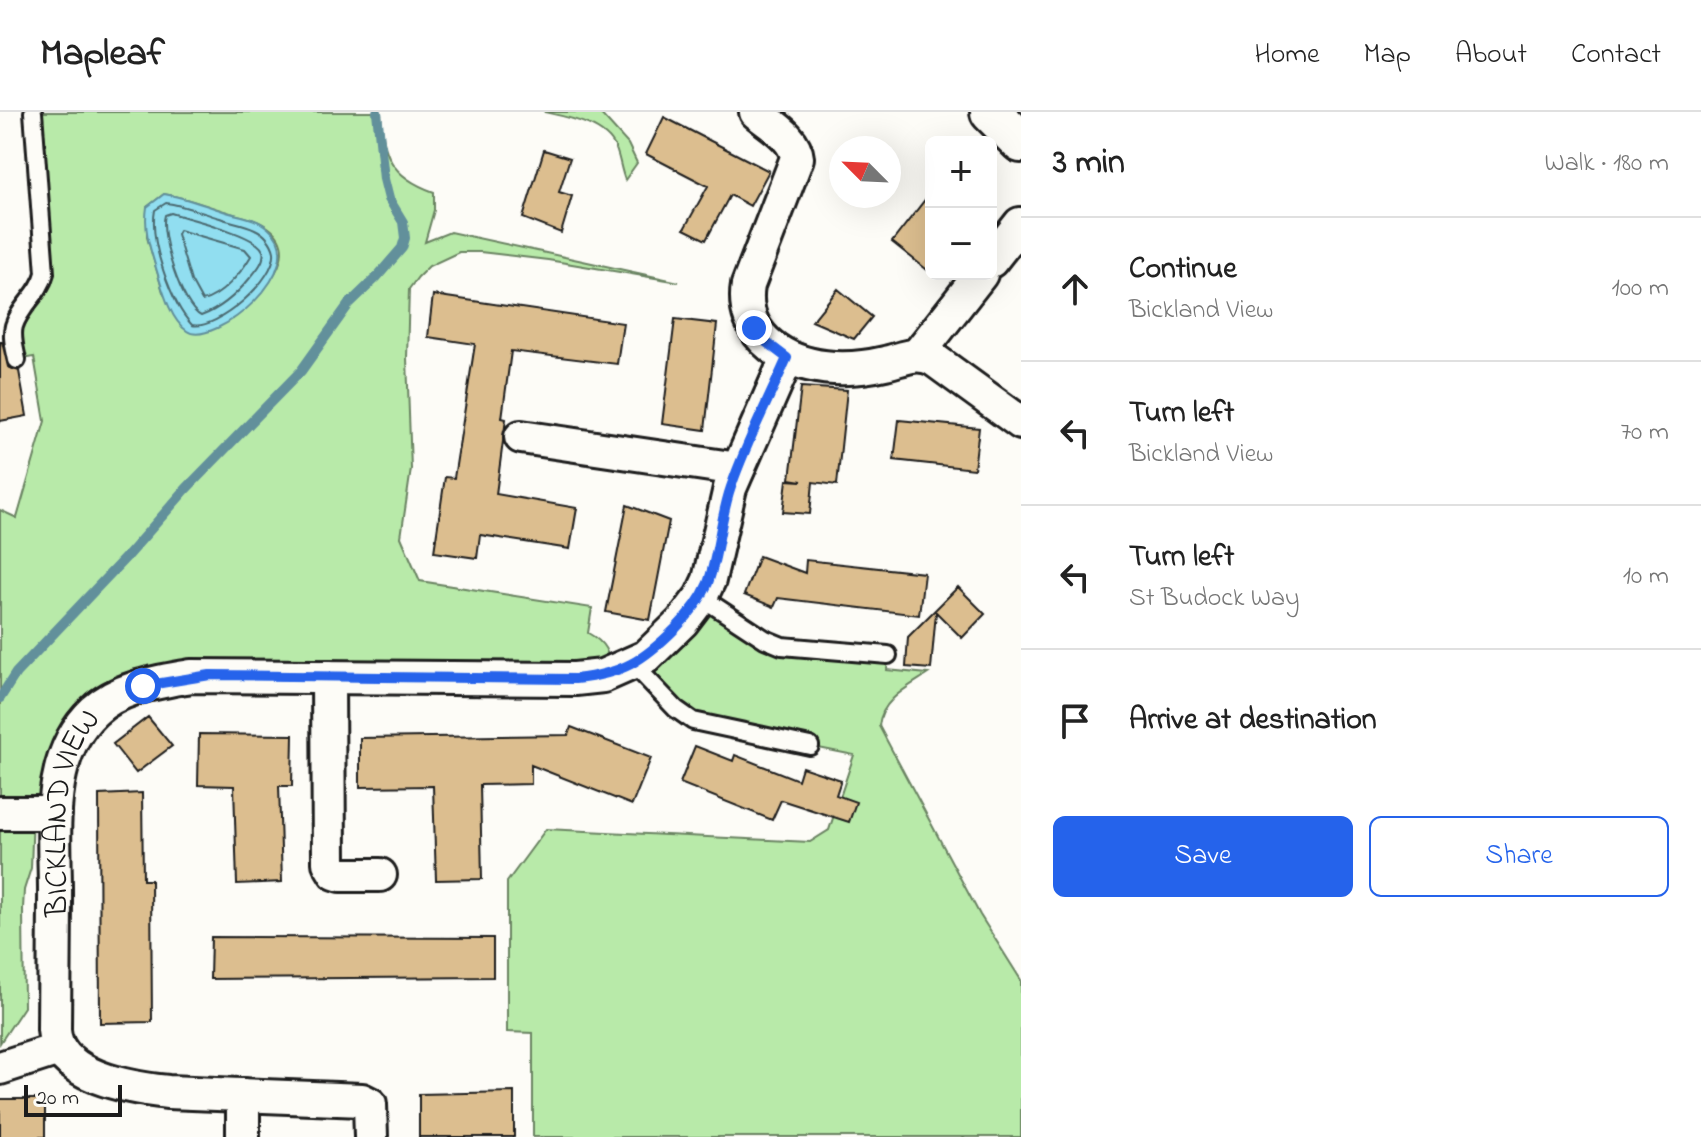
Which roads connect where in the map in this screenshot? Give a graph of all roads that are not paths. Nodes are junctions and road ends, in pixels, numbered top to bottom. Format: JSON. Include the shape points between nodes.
{"nodes":[{"id":1,"x":33,"y":112,"type":"edge"},
{"id":2,"x":756,"y":112,"type":"edge"},
{"id":3,"x":991,"y":112,"type":"edge"},
{"id":4,"x":1021,"y":142,"type":"edge"},
{"id":5,"x":1020,"y":224,"type":"edge"},
{"id":6,"x":997,"y":253,"type":"edge"},
{"id":7,"x":976,"y":280,"type":"edge"},
{"id":8,"x":919,"y":353,"type":"junction"},
{"id":9,"x":787,"y":358,"type":"junction"},
{"id":10,"x":17,"y":360,"type":"dead end"},
{"id":11,"x":1021,"y":423,"type":"edge"},
{"id":12,"x":521,"y":437,"type":"dead end"},
{"id":13,"x":738,"y":469,"type":"junction"},
{"id":14,"x":701,"y":597,"type":"junction"},
{"id":15,"x":888,"y":655,"type":"dead end"},
{"id":16,"x":633,"y":664,"type":"junction"},
{"id":17,"x":328,"y":677,"type":"junction"},
{"id":18,"x":810,"y":746,"type":"dead end"},
{"id":19,"x":0,"y":813,"type":"edge"},
{"id":20,"x":55,"y":813,"type":"junction"},
{"id":21,"x":380,"y":875,"type":"dead end"},
{"id":22,"x":59,"y":1049,"type":"junction"},
{"id":23,"x":0,"y":1068,"type":"edge"},
{"id":24,"x":243,"y":1095,"type":"junction"},
{"id":25,"x":243,"y":1137,"type":"edge"},
{"id":26,"x":371,"y":1137,"type":"edge"}],
"edges":[{"from":1,"to":10,"type":"lane","via":[[45,273],[14,326]]},
{"from":2,"to":9,"type":"street","via":[[796,149],[746,296],[754,328]]},
{"from":3,"to":4,"type":"street"},
{"from":5,"to":6,"type":"street"},
{"from":7,"to":8,"type":"street"},
{"from":8,"to":9,"type":"street","via":[[845,369]]},
{"from":8,"to":11,"type":"street"},
{"from":9,"to":13,"type":"street","name":"BICKLAND VIEW"},
{"from":12,"to":13,"type":"street"},
{"from":13,"to":14,"type":"street","name":"BICKLAND VIEW"},
{"from":14,"to":15,"type":"lane","via":[[782,646]]},
{"from":14,"to":16,"type":"street","name":"BICKLAND VIEW","via":[[661,644]]},
{"from":16,"to":17,"type":"street","name":"BICKLAND VIEW","via":[[603,676],[575,679]]},
{"from":16,"to":18,"type":"lane","via":[[693,721]]},
{"from":17,"to":20,"type":"street","name":"BICKLAND VIEW","via":[[191,676],[108,700],[73,738],[59,779]]},
{"from":17,"to":21,"type":"street","via":[[329,863],[341,875]]},
{"from":19,"to":20,"type":"street"},
{"from":20,"to":22,"type":"street","name":"BICKLAND VIEW","via":[[54,1030]]},
{"from":22,"to":23,"type":"street"},
{"from":22,"to":24,"type":"street","via":[[82,1069],[123,1085]]},
{"from":24,"to":25,"type":"street"},
{"from":24,"to":26,"type":"street","via":[[367,1101]]}]}
